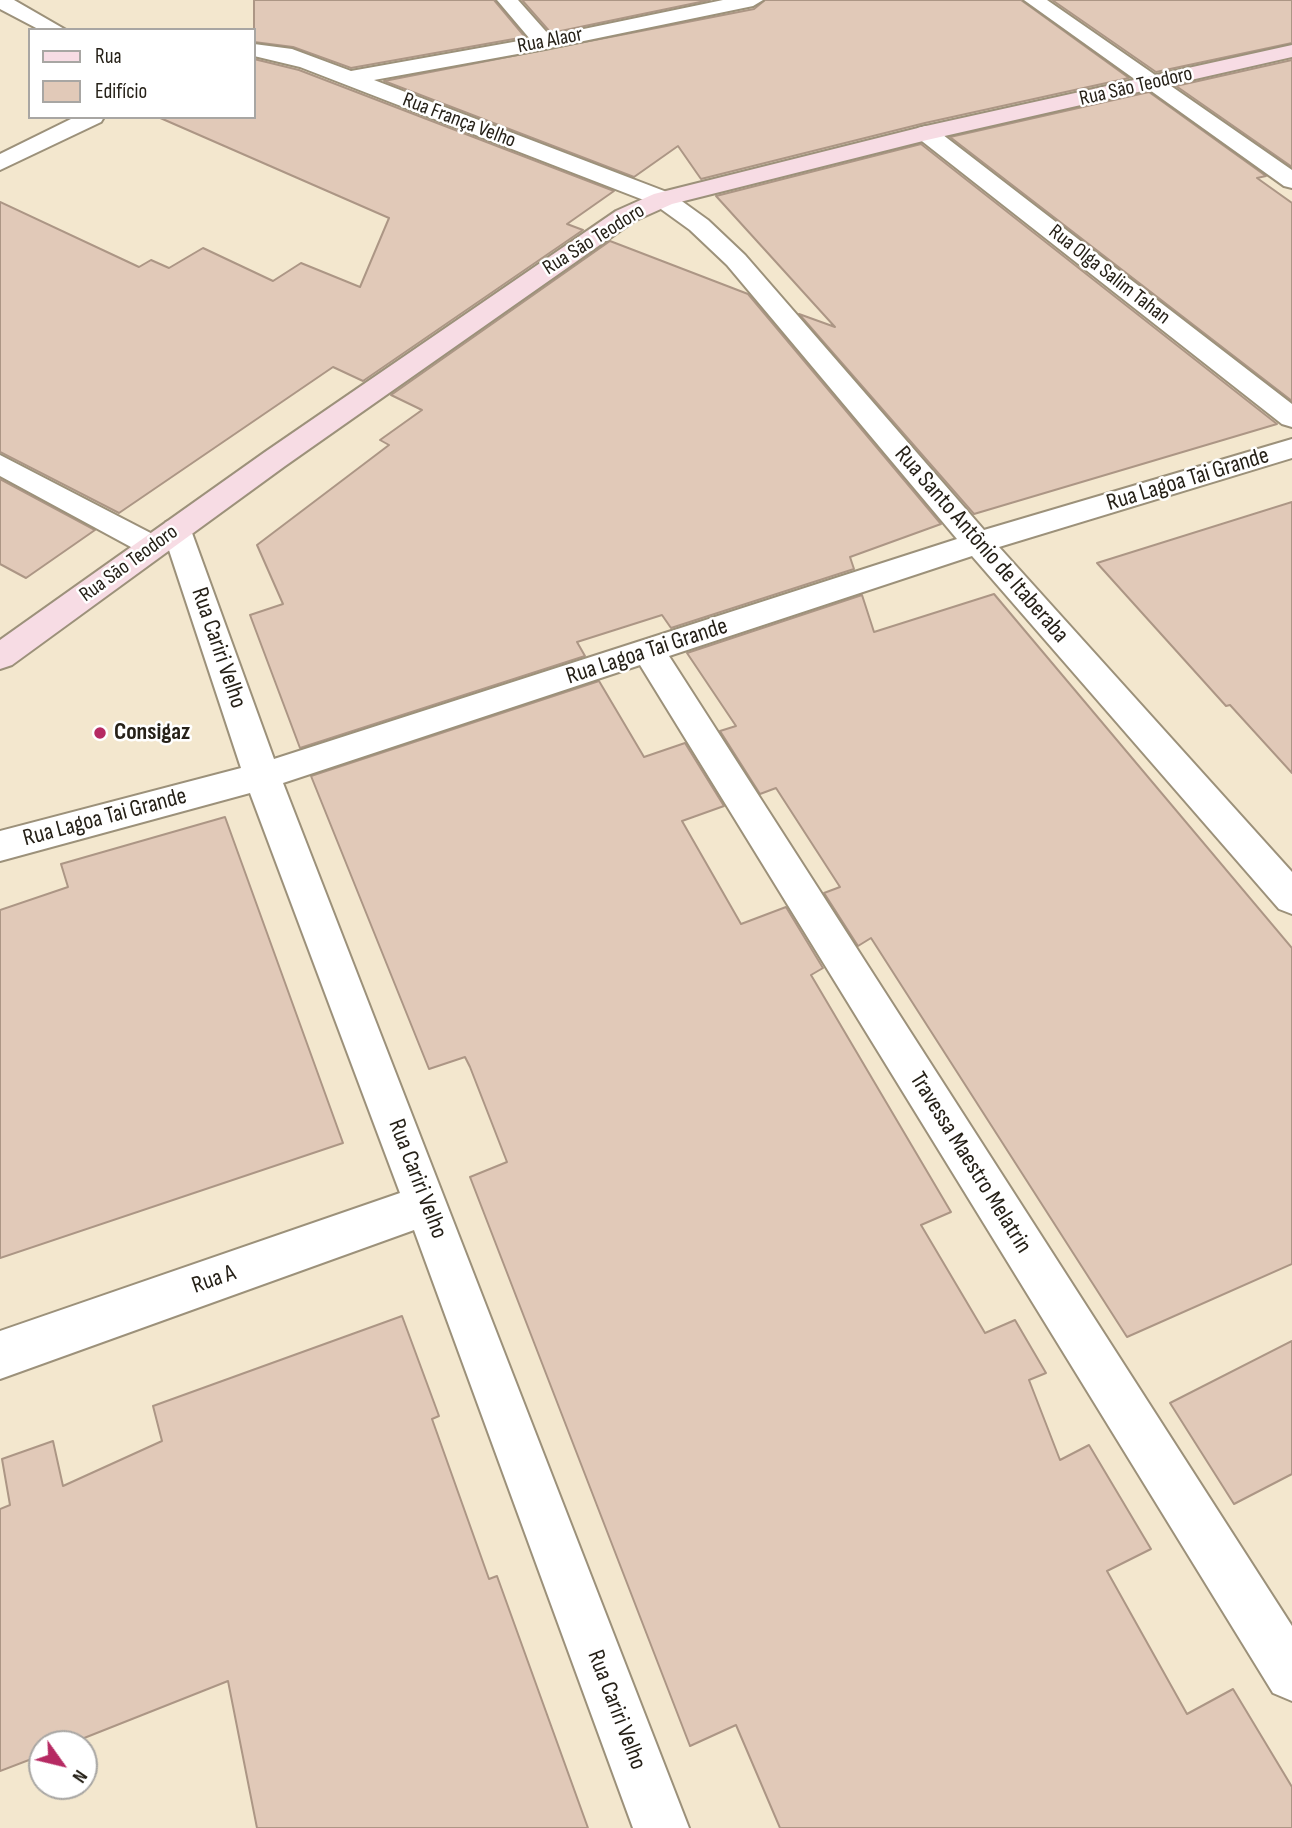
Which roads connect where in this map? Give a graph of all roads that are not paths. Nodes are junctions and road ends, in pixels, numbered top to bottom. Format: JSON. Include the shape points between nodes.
{"nodes":[{"id":1,"x":507,"y":0,"type":"edge"},
{"id":2,"x":753,"y":0,"type":"edge"},
{"id":3,"x":1034,"y":0,"type":"edge"},
{"id":4,"x":0,"y":1,"type":"edge"},
{"id":5,"x":53,"y":28,"type":"edge"},
{"id":6,"x":545,"y":43,"type":"junction"},
{"id":7,"x":256,"y":50,"type":"edge"},
{"id":8,"x":1292,"y":51,"type":"edge"},
{"id":9,"x":347,"y":78,"type":"junction"},
{"id":10,"x":1153,"y":83,"type":"junction"},
{"id":11,"x":89,"y":119,"type":"edge"},
{"id":12,"x":926,"y":133,"type":"junction"},
{"id":13,"x":0,"y":163,"type":"edge"},
{"id":14,"x":1292,"y":181,"type":"edge"},
{"id":15,"x":663,"y":199,"type":"junction"},
{"id":16,"x":1292,"y":418,"type":"edge"},
{"id":17,"x":1292,"y":448,"type":"edge"},
{"id":18,"x":0,"y":464,"type":"edge"},
{"id":19,"x":165,"y":537,"type":"junction"},
{"id":20,"x":978,"y":543,"type":"junction"},
{"id":21,"x":649,"y":652,"type":"junction"},
{"id":22,"x":0,"y":657,"type":"edge"},
{"id":23,"x":262,"y":776,"type":"junction"},
{"id":24,"x":0,"y":846,"type":"edge"},
{"id":25,"x":1292,"y":898,"type":"edge"},
{"id":26,"x":427,"y":1205,"type":"junction"},
{"id":27,"x":0,"y":1355,"type":"edge"},
{"id":28,"x":1292,"y":1674,"type":"edge"},
{"id":29,"x":661,"y":1828,"type":"edge"}],
"edges":[{"from":1,"to":6,"type":"street"},
{"from":2,"to":6,"type":"street","name":"Rua Alaor"},
{"from":3,"to":10,"type":"street"},
{"from":4,"to":5,"type":"street"},
{"from":6,"to":9,"type":"street","name":"Rua Alaor"},
{"from":7,"to":9,"type":"street","name":"Rua França Velho","via":[[284,54]]},
{"from":8,"to":10,"type":"main road","name":"Rua São Teodoro"},
{"from":9,"to":15,"type":"street","name":"Rua França Velho"},
{"from":10,"to":12,"type":"main road","name":"Rua São Teodoro"},
{"from":10,"to":14,"type":"street"},
{"from":11,"to":13,"type":"street"},
{"from":12,"to":15,"type":"main road","name":"Rua São Teodoro"},
{"from":12,"to":16,"type":"street","name":"Rua Olga Salim Tahan"},
{"from":15,"to":19,"type":"main road","name":"Rua São Teodoro","via":[[587,240]]},
{"from":15,"to":20,"type":"street","name":"Rua Santo Antônio de Itaberaba","via":[[736,260]]},
{"from":17,"to":20,"type":"street","name":"Rua Lagoa Tai Grande"},
{"from":18,"to":19,"type":"street"},
{"from":19,"to":22,"type":"main road","name":"Rua São Teodoro"},
{"from":19,"to":23,"type":"street","name":"Rua Cariri Velho"},
{"from":20,"to":21,"type":"street","name":"Rua Lagoa Tai Grande"},
{"from":20,"to":25,"type":"street","name":"Rua Santo Antônio de Itaberaba"},
{"from":21,"to":23,"type":"street","name":"Rua Lagoa Tai Grande"},
{"from":21,"to":28,"type":"street","name":"Travessa Maestro Melatrin"},
{"from":23,"to":24,"type":"street","name":"Rua Lagoa Tai Grande"},
{"from":23,"to":26,"type":"street","name":"Rua Cariri Velho"},
{"from":26,"to":27,"type":"street","name":"Rua A"},
{"from":26,"to":29,"type":"street","name":"Rua Cariri Velho"}]}
